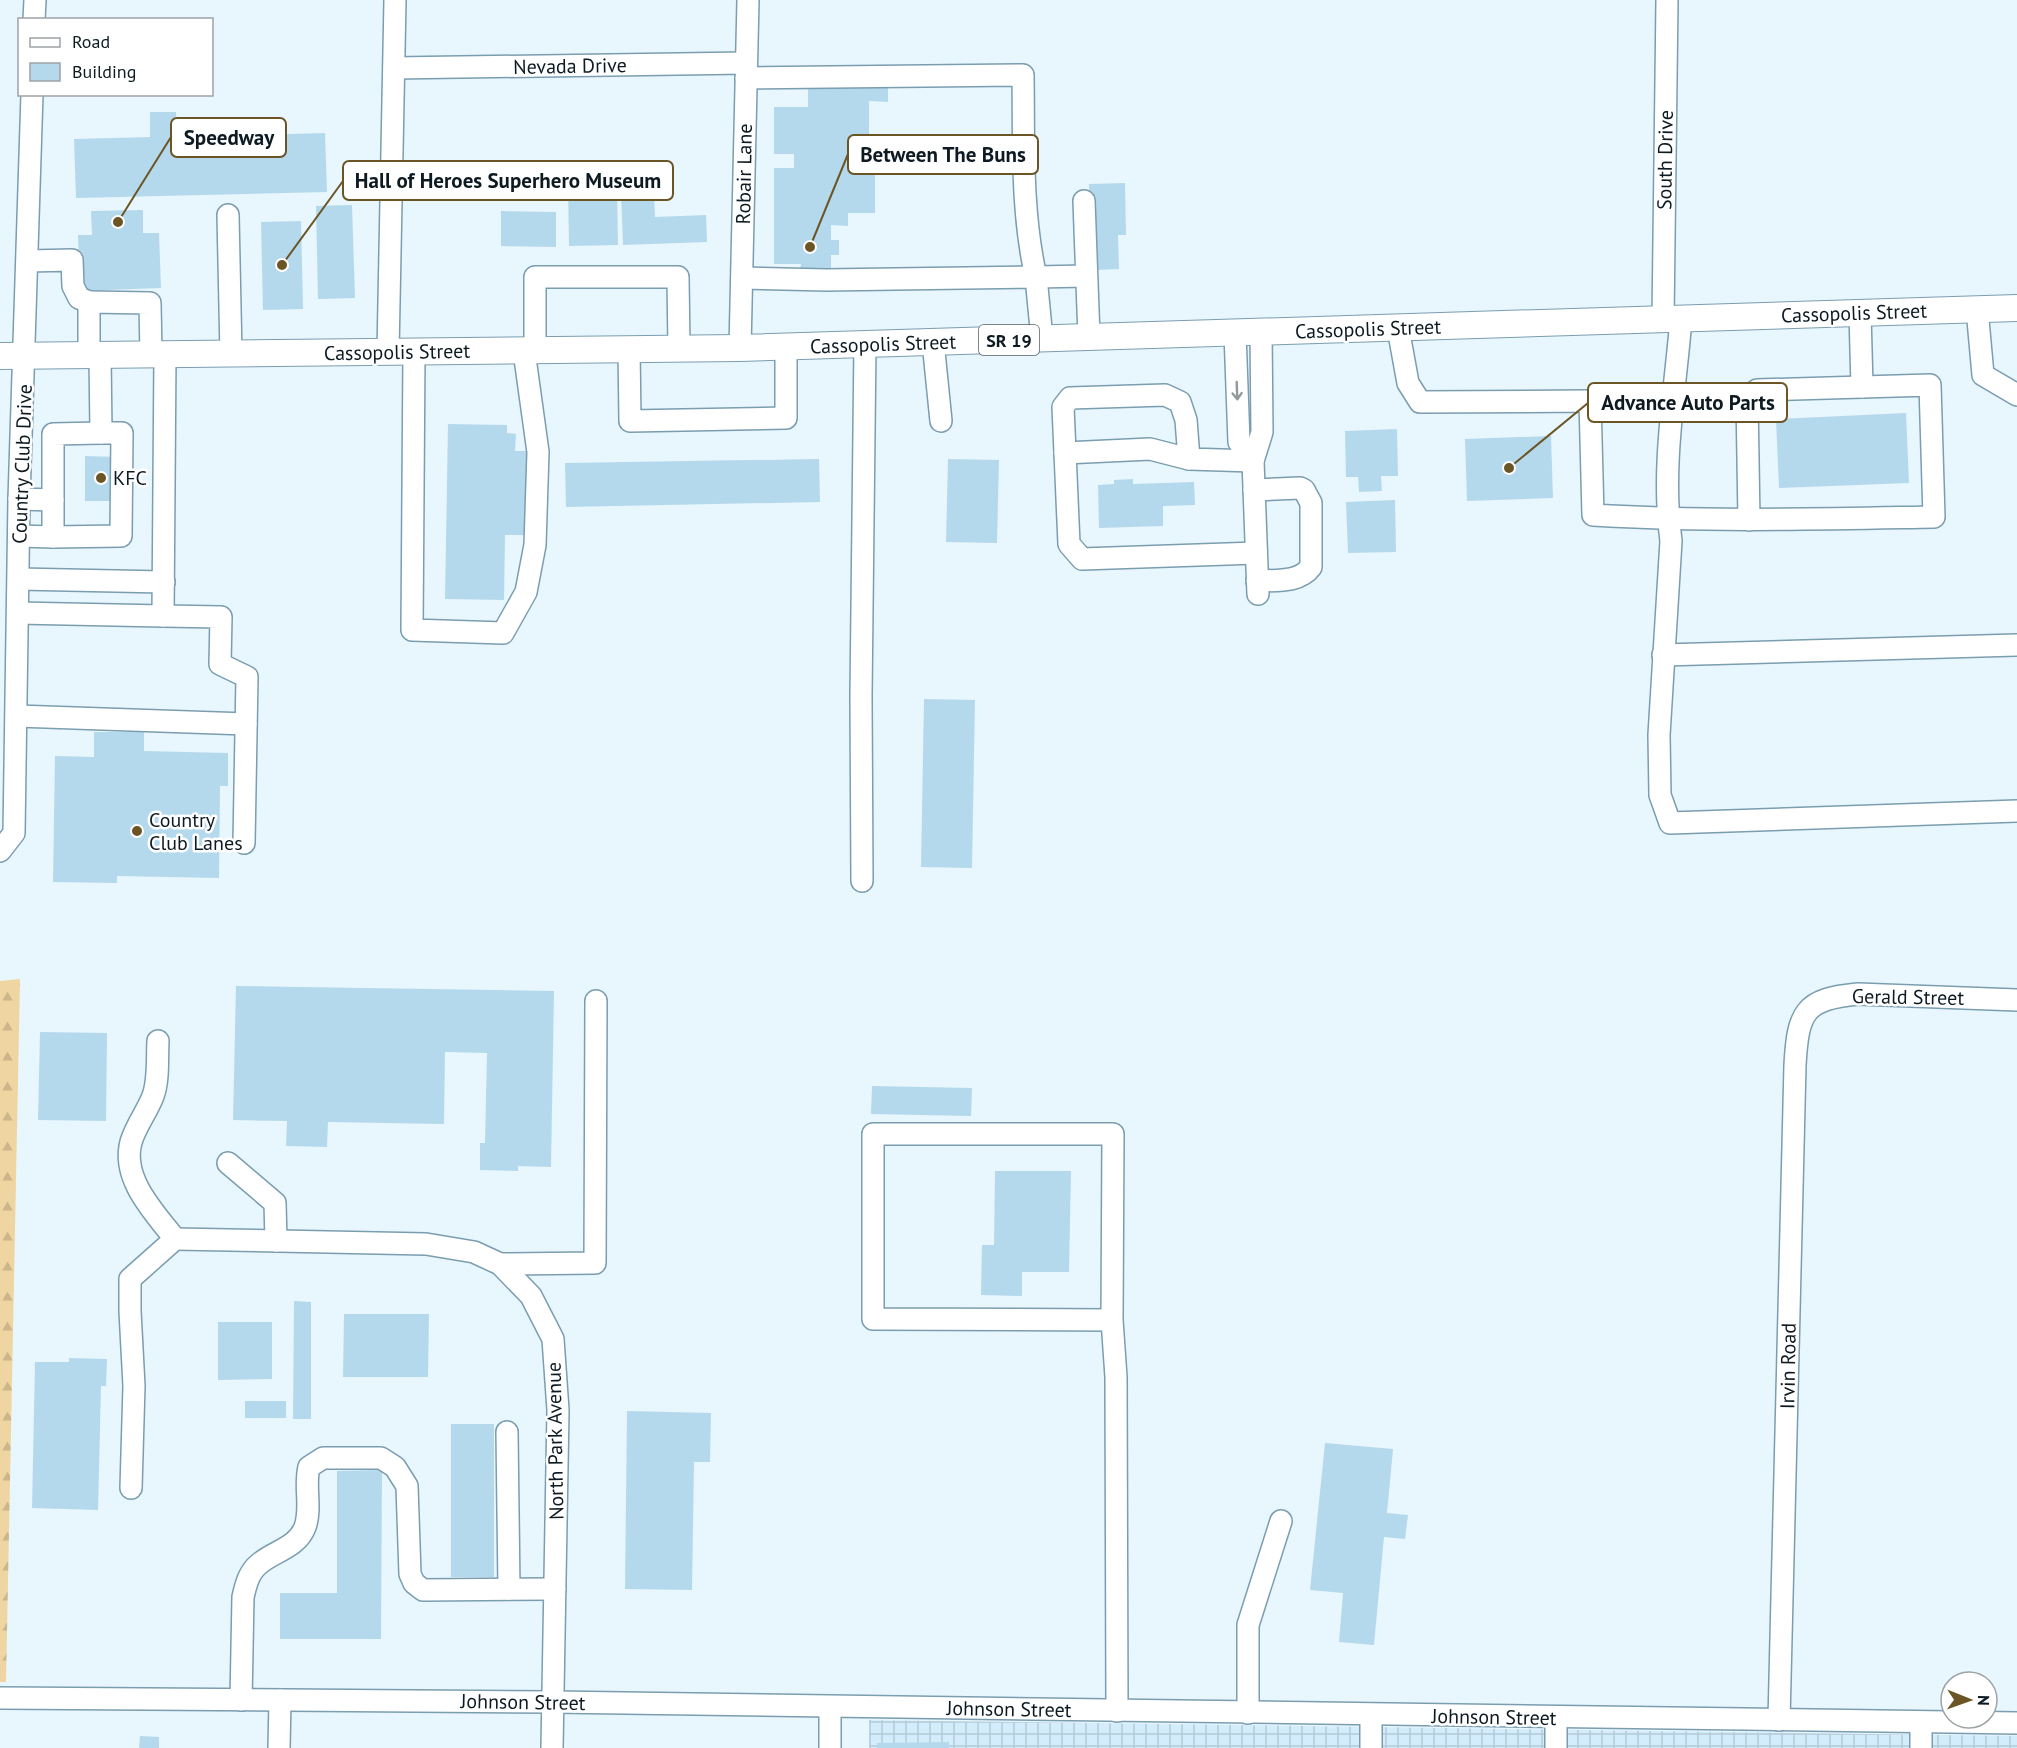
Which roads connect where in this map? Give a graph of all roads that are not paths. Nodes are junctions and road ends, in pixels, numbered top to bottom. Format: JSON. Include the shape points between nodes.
{"nodes":[{"id":1,"x":35,"y":0,"type":"edge"},
{"id":2,"x":395,"y":0,"type":"edge"},
{"id":3,"x":748,"y":0,"type":"edge"},
{"id":4,"x":1667,"y":0,"type":"edge"},
{"id":5,"x":34,"y":18,"type":"edge"},
{"id":6,"x":394,"y":69,"type":"junction"},
{"id":7,"x":746,"y":71,"type":"junction"},
{"id":8,"x":32,"y":96,"type":"edge"},
{"id":9,"x":1083,"y":201,"type":"dead end"},
{"id":10,"x":228,"y":215,"type":"dead end"},
{"id":11,"x":28,"y":261,"type":"junction"},
{"id":12,"x":1086,"y":276,"type":"junction"},
{"id":13,"x":1036,"y":277,"type":"junction"},
{"id":14,"x":742,"y":278,"type":"junction"},
{"id":15,"x":89,"y":302,"type":"junction"},
{"id":16,"x":2017,"y":308,"type":"edge"},
{"id":17,"x":1977,"y":309,"type":"junction"},
{"id":18,"x":1860,"y":313,"type":"junction"},
{"id":19,"x":1672,"y":319,"type":"junction"},
{"id":20,"x":1398,"y":328,"type":"junction"},
{"id":21,"x":1261,"y":332,"type":"junction"},
{"id":22,"x":1235,"y":333,"type":"junction"},
{"id":23,"x":1089,"y":337,"type":"junction"},
{"id":24,"x":1042,"y":339,"type":"junction"},
{"id":25,"x":933,"y":342,"type":"junction"},
{"id":26,"x":865,"y":344,"type":"junction"},
{"id":27,"x":786,"y":346,"type":"junction"},
{"id":28,"x":740,"y":348,"type":"junction"},
{"id":29,"x":629,"y":349,"type":"junction"},
{"id":30,"x":679,"y":349,"type":"junction"},
{"id":31,"x":529,"y":351,"type":"junction"},
{"id":32,"x":388,"y":352,"type":"junction"},
{"id":33,"x":414,"y":352,"type":"junction"},
{"id":34,"x":158,"y":354,"type":"junction"},
{"id":35,"x":231,"y":354,"type":"junction"},
{"id":36,"x":94,"y":355,"type":"junction"},
{"id":37,"x":13,"y":356,"type":"edge"},
{"id":38,"x":1862,"y":387,"type":"junction"},
{"id":39,"x":2017,"y":395,"type":"edge"},
{"id":40,"x":941,"y":422,"type":"dead end"},
{"id":41,"x":101,"y":433,"type":"junction"},
{"id":42,"x":1065,"y":453,"type":"junction"},
{"id":43,"x":1189,"y":459,"type":"junction"},
{"id":44,"x":1253,"y":461,"type":"junction"},
{"id":45,"x":1254,"y":490,"type":"junction"},
{"id":46,"x":20,"y":499,"type":"junction"},
{"id":47,"x":53,"y":500,"type":"junction"},
{"id":48,"x":1668,"y":519,"type":"junction"},
{"id":49,"x":1749,"y":520,"type":"junction"},
{"id":50,"x":13,"y":530,"type":"edge"},
{"id":51,"x":53,"y":537,"type":"junction"},
{"id":52,"x":1256,"y":553,"type":"junction"},
{"id":53,"x":19,"y":579,"type":"junction"},
{"id":54,"x":164,"y":582,"type":"junction"},
{"id":55,"x":163,"y":616,"type":"junction"},
{"id":56,"x":12,"y":626,"type":"edge"},
{"id":57,"x":2017,"y":645,"type":"edge"},
{"id":58,"x":1663,"y":655,"type":"junction"},
{"id":59,"x":17,"y":716,"type":"junction"},
{"id":60,"x":246,"y":724,"type":"junction"},
{"id":61,"x":7,"y":763,"type":"edge"},
{"id":62,"x":2017,"y":811,"type":"edge"},
{"id":63,"x":244,"y":843,"type":"dead end"},
{"id":64,"x":0,"y":852,"type":"edge"},
{"id":65,"x":862,"y":882,"type":"dead end"},
{"id":66,"x":2017,"y":1000,"type":"edge"},
{"id":67,"x":596,"y":1001,"type":"dead end"},
{"id":68,"x":1805,"y":1012,"type":"joint"},
{"id":69,"x":158,"y":1041,"type":"dead end"},
{"id":70,"x":228,"y":1163,"type":"dead end"},
{"id":71,"x":175,"y":1239,"type":"junction"},
{"id":72,"x":276,"y":1241,"type":"junction"},
{"id":73,"x":500,"y":1264,"type":"junction"},
{"id":74,"x":1112,"y":1320,"type":"junction"},
{"id":75,"x":507,"y":1432,"type":"dead end"},
{"id":76,"x":131,"y":1488,"type":"dead end"},
{"id":77,"x":1281,"y":1521,"type":"dead end"},
{"id":78,"x":509,"y":1589,"type":"junction"},
{"id":79,"x":555,"y":1589,"type":"junction"},
{"id":80,"x":0,"y":1698,"type":"edge"},
{"id":81,"x":241,"y":1700,"type":"junction"},
{"id":82,"x":280,"y":1700,"type":"junction"},
{"id":83,"x":553,"y":1702,"type":"junction"},
{"id":84,"x":830,"y":1707,"type":"junction"},
{"id":85,"x":1118,"y":1711,"type":"junction"},
{"id":86,"x":1248,"y":1713,"type":"junction"},
{"id":87,"x":1371,"y":1715,"type":"junction"},
{"id":88,"x":1556,"y":1717,"type":"junction"},
{"id":89,"x":1779,"y":1720,"type":"junction"},
{"id":90,"x":1921,"y":1722,"type":"junction"},
{"id":91,"x":2017,"y":1723,"type":"edge"},
{"id":92,"x":279,"y":1748,"type":"edge"},
{"id":93,"x":552,"y":1748,"type":"edge"},
{"id":94,"x":830,"y":1748,"type":"edge"},
{"id":95,"x":1371,"y":1748,"type":"edge"},
{"id":96,"x":1556,"y":1748,"type":"edge"},
{"id":97,"x":1921,"y":1748,"type":"edge"}],
"edges":[{"from":1,"to":5,"type":"street"},
{"from":2,"to":6,"type":"street"},
{"from":3,"to":7,"type":"street","name":"Robair Lane"},
{"from":4,"to":19,"type":"street","name":"South Drive"},
{"from":6,"to":7,"type":"street","name":"Nevada Drive"},
{"from":6,"to":32,"type":"street"},
{"from":7,"to":13,"type":"street","name":"Nevada Drive","via":[[1023,75],[1025,215]]},
{"from":7,"to":14,"type":"street","name":"Robair Lane"},
{"from":8,"to":11,"type":"street","name":"Country Club Drive"},
{"from":9,"to":12,"type":"street"},
{"from":10,"to":35,"type":"street"},
{"from":11,"to":15,"type":"street","via":[[72,260],[79,298]]},
{"from":11,"to":37,"type":"street","name":"Country Club Drive"},
{"from":12,"to":13,"type":"street"},
{"from":12,"to":23,"type":"street"},
{"from":13,"to":14,"type":"street"},
{"from":13,"to":24,"type":"street"},
{"from":14,"to":28,"type":"street","name":"Robair Lane"},
{"from":15,"to":34,"type":"street","via":[[150,303]]},
{"from":15,"to":36,"type":"street"},
{"from":16,"to":17,"type":"main road","name":"Cassopolis Street","number":"SR 19"},
{"from":17,"to":18,"type":"main road","name":"Cassopolis Street","number":"SR 19"},
{"from":17,"to":39,"type":"street","via":[[1983,375]]},
{"from":18,"to":19,"type":"main road","name":"Cassopolis Street","number":"SR 19"},
{"from":18,"to":38,"type":"street"},
{"from":19,"to":20,"type":"main road","name":"Cassopolis Street","number":"SR 19"},
{"from":19,"to":48,"type":"street","name":"South Drive"},
{"from":20,"to":21,"type":"main road","name":"Cassopolis Street","number":"SR 19"},
{"from":20,"to":48,"type":"street","via":[[1408,383],[1420,402],[1590,401],[1593,515]]},
{"from":21,"to":22,"type":"main road","name":"Cassopolis Street","number":"SR 19"},
{"from":21,"to":44,"type":"street","via":[[1262,432]]},
{"from":22,"to":23,"type":"main road","name":"Cassopolis Street","number":"SR 19"},
{"from":22,"to":44,"type":"street","one_way":true,"via":[[1239,442]]},
{"from":23,"to":24,"type":"main road","name":"Cassopolis Street","number":"SR 19"},
{"from":24,"to":25,"type":"main road","name":"Cassopolis Street","number":"SR 19"},
{"from":25,"to":26,"type":"main road","name":"Cassopolis Street","number":"SR 19"},
{"from":25,"to":40,"type":"street"},
{"from":26,"to":27,"type":"main road","name":"Cassopolis Street","number":"SR 19"},
{"from":26,"to":65,"type":"street"},
{"from":27,"to":28,"type":"main road","name":"Cassopolis Street","number":"SR 19"},
{"from":27,"to":29,"type":"street","via":[[786,418],[630,421]]},
{"from":28,"to":30,"type":"main road","name":"Cassopolis Street","number":"SR 19"},
{"from":29,"to":30,"type":"main road","name":"Cassopolis Street","number":"SR 19"},
{"from":29,"to":31,"type":"main road","name":"Cassopolis Street","number":"SR 19"},
{"from":30,"to":31,"type":"street","via":[[678,277],[535,277]]},
{"from":31,"to":33,"type":"main road","name":"Cassopolis Street","number":"SR 19"},
{"from":31,"to":33,"type":"street","via":[[538,452],[535,545],[526,592],[502,633],[412,630]]},
{"from":32,"to":33,"type":"main road","name":"Cassopolis Street","number":"SR 19"},
{"from":32,"to":35,"type":"main road","name":"Cassopolis Street","number":"SR 19"},
{"from":34,"to":35,"type":"main road","name":"Cassopolis Street","number":"SR 19"},
{"from":34,"to":36,"type":"main road","name":"Cassopolis Street","number":"SR 19"},
{"from":34,"to":54,"type":"street"},
{"from":36,"to":37,"type":"main road","name":"Cassopolis Street","number":"SR 19"},
{"from":36,"to":41,"type":"street"},
{"from":37,"to":46,"type":"street","name":"Country Club Drive"},
{"from":38,"to":49,"type":"street","via":[[1757,390],[1747,399]]},
{"from":38,"to":49,"type":"street","via":[[1930,386],[1934,517]]},
{"from":41,"to":47,"type":"street","via":[[54,434]]},
{"from":41,"to":51,"type":"street","via":[[122,433],[121,536]]},
{"from":42,"to":43,"type":"street","via":[[1150,449]]},
{"from":42,"to":43,"type":"street","via":[[1064,407],[1070,398],[1165,394],[1180,402],[1186,420]]},
{"from":42,"to":52,"type":"street","via":[[1069,544],[1082,559]]},
{"from":43,"to":44,"type":"street"},
{"from":44,"to":45,"type":"street"},
{"from":45,"to":52,"type":"street"},
{"from":45,"to":52,"type":"street","via":[[1304,490],[1311,503],[1311,567],[1305,575],[1257,587]]},
{"from":46,"to":47,"type":"street"},
{"from":46,"to":50,"type":"street","name":"Country Club Drive"},
{"from":47,"to":51,"type":"street"},
{"from":48,"to":49,"type":"street"},
{"from":48,"to":58,"type":"street","name":"South Drive","via":[[1671,541]]},
{"from":50,"to":51,"type":"street"},
{"from":50,"to":53,"type":"street","name":"Country Club Drive"},
{"from":53,"to":54,"type":"street"},
{"from":53,"to":56,"type":"street","name":"Country Club Drive"},
{"from":54,"to":55,"type":"street"},
{"from":55,"to":56,"type":"street"},
{"from":55,"to":60,"type":"street","via":[[221,617],[220,664],[247,677]]},
{"from":56,"to":59,"type":"street","name":"Country Club Drive"},
{"from":57,"to":58,"type":"street"},
{"from":58,"to":62,"type":"street","name":"South Drive","via":[[1660,795],[1670,823]]},
{"from":59,"to":60,"type":"street"},
{"from":59,"to":61,"type":"street","name":"Country Club Drive"},
{"from":60,"to":63,"type":"street"},
{"from":61,"to":64,"type":"street","name":"Country Club Drive","via":[[14,833]]},
{"from":66,"to":68,"type":"street","name":"Gerald Street","via":[[1858,994],[1824,999]]},
{"from":67,"to":73,"type":"street","via":[[594,1263]]},
{"from":68,"to":89,"type":"street","name":"Irvin Road","via":[[1797,1041],[1796,1065]]},
{"from":69,"to":71,"type":"street","via":[[153,1096],[131,1143],[129,1157],[131,1171],[146,1202]]},
{"from":70,"to":72,"type":"street","via":[[275,1203]]},
{"from":71,"to":72,"type":"street","name":"North Park Avenue"},
{"from":71,"to":76,"type":"street","via":[[130,1279],[134,1386]]},
{"from":72,"to":73,"type":"street","name":"North Park Avenue","via":[[426,1244],[474,1252]]},
{"from":73,"to":79,"type":"street","name":"North Park Avenue","via":[[531,1296],[553,1339],[558,1410]]},
{"from":74,"to":74,"type":"street","via":[[1113,1134],[873,1134],[873,1319]]},
{"from":74,"to":85,"type":"street","via":[[1116,1377]]},
{"from":75,"to":78,"type":"street"},
{"from":77,"to":86,"type":"street","via":[[1248,1625]]},
{"from":78,"to":79,"type":"street"},
{"from":78,"to":81,"type":"street","via":[[423,1590],[410,1574],[407,1486],[395,1467],[381,1458],[318,1460],[309,1467],[307,1475],[305,1528],[293,1544],[259,1563],[247,1580],[243,1597]]},
{"from":79,"to":83,"type":"street","name":"North Park Avenue"},
{"from":80,"to":81,"type":"street","name":"Johnson Street"},
{"from":81,"to":82,"type":"street","name":"Johnson Street"},
{"from":82,"to":83,"type":"street","name":"Johnson Street"},
{"from":82,"to":92,"type":"street"},
{"from":83,"to":84,"type":"street","name":"Johnson Street"},
{"from":83,"to":93,"type":"street","name":"North Park Avenue"},
{"from":84,"to":85,"type":"street","name":"Johnson Street"},
{"from":84,"to":94,"type":"street"},
{"from":85,"to":86,"type":"street","name":"Johnson Street"},
{"from":86,"to":87,"type":"street","name":"Johnson Street"},
{"from":87,"to":88,"type":"street","name":"Johnson Street"},
{"from":87,"to":95,"type":"street"},
{"from":88,"to":89,"type":"street","name":"Johnson Street"},
{"from":88,"to":96,"type":"street"},
{"from":89,"to":90,"type":"street","name":"Johnson Street"},
{"from":90,"to":91,"type":"street","name":"Johnson Street"},
{"from":90,"to":97,"type":"street"}]}
